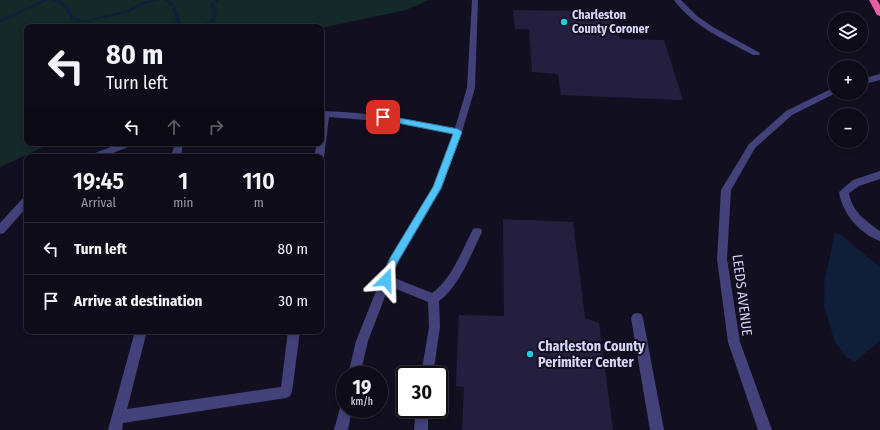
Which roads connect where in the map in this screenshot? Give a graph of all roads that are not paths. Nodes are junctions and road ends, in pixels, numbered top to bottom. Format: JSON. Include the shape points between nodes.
{"nodes":[{"id":1,"x":475,"y":0,"type":"edge"},
{"id":2,"x":677,"y":0,"type":"edge"},
{"id":3,"x":872,"y":0,"type":"edge"},
{"id":4,"x":880,"y":13,"type":"edge"},
{"id":5,"x":756,"y":53,"type":"dead end"},
{"id":6,"x":880,"y":77,"type":"edge"},
{"id":7,"x":868,"y":80,"type":"edge"},
{"id":8,"x":828,"y":94,"type":"edge"},
{"id":9,"x":324,"y":114,"type":"edge"},
{"id":10,"x":458,"y":132,"type":"junction"},
{"id":11,"x":122,"y":146,"type":"edge"},
{"id":12,"x":101,"y":154,"type":"edge"},
{"id":13,"x":880,"y":175,"type":"edge"},
{"id":14,"x":24,"y":203,"type":"edge"},
{"id":15,"x":0,"y":230,"type":"edge"},
{"id":16,"x":477,"y":232,"type":"dead end"},
{"id":17,"x":879,"y":234,"type":"edge"},
{"id":18,"x":386,"y":280,"type":"junction"},
{"id":19,"x":433,"y":299,"type":"junction"},
{"id":20,"x":637,"y":318,"type":"dead end"},
{"id":21,"x":140,"y":334,"type":"edge"},
{"id":22,"x":294,"y":334,"type":"edge"},
{"id":23,"x":356,"y":366,"type":"edge"},
{"id":24,"x":428,"y":366,"type":"edge"},
{"id":25,"x":118,"y":417,"type":"junction"},
{"id":26,"x":344,"y":418,"type":"edge"},
{"id":27,"x":422,"y":418,"type":"edge"},
{"id":28,"x":115,"y":430,"type":"edge"},
{"id":29,"x":341,"y":430,"type":"edge"},
{"id":30,"x":421,"y":430,"type":"edge"},
{"id":31,"x":657,"y":430,"type":"edge"},
{"id":32,"x":765,"y":430,"type":"edge"}],
"edges":[{"from":1,"to":10,"type":"street","via":[[471,88]]},
{"from":2,"to":5,"type":"street","via":[[694,18],[710,29]]},
{"from":3,"to":4,"type":"highway"},
{"from":6,"to":7,"type":"street"},
{"from":8,"to":32,"type":"street","name":"LEEDS AVENUE","via":[[789,113],[752,146],[726,190],[722,259],[734,342]]},
{"from":9,"to":10,"type":"street","via":[[399,119]]},
{"from":10,"to":18,"type":"street","via":[[437,188],[393,261]]},
{"from":11,"to":12,"type":"street"},
{"from":13,"to":17,"type":"street","via":[[856,183],[844,192],[844,202],[854,217]]},
{"from":14,"to":15,"type":"street"},
{"from":16,"to":19,"type":"street","via":[[452,280]]},
{"from":18,"to":19,"type":"street"},
{"from":18,"to":23,"type":"street","via":[[362,340]]},
{"from":19,"to":24,"type":"street","via":[[435,319]]},
{"from":20,"to":31,"type":"street"},
{"from":21,"to":25,"type":"street"},
{"from":22,"to":25,"type":"street","via":[[286,392]]},
{"from":25,"to":28,"type":"street"},
{"from":26,"to":29,"type":"street"},
{"from":27,"to":30,"type":"street"}]}
